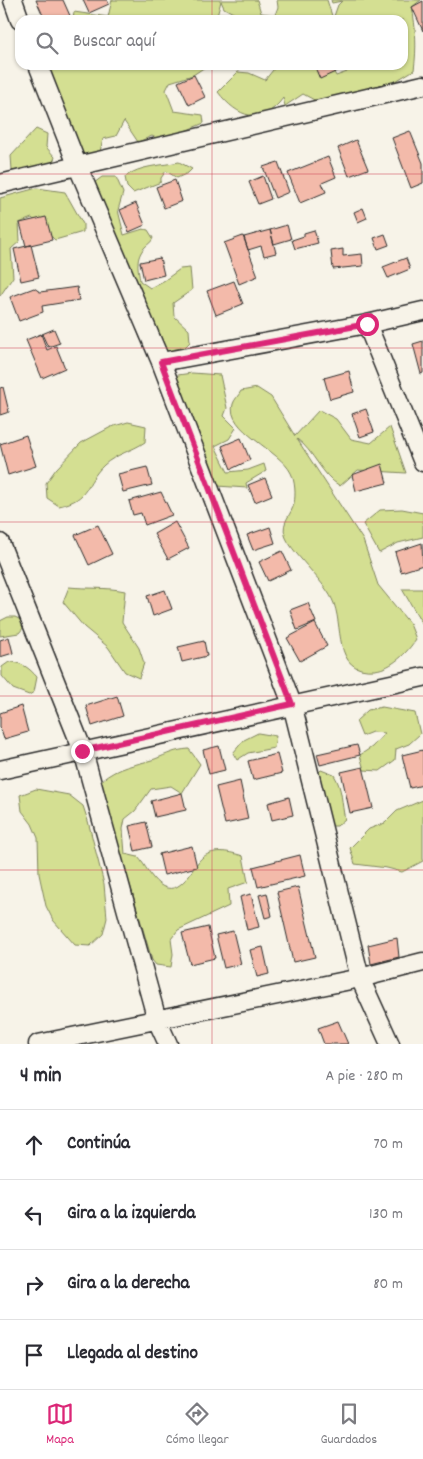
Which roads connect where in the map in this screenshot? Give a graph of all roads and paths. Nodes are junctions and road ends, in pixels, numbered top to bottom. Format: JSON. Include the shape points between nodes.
{"nodes":[{"id":1,"x":13,"y":0,"type":"edge"},
{"id":2,"x":18,"y":15,"type":"edge"},
{"id":3,"x":40,"y":70,"type":"edge"},
{"id":4,"x":423,"y":85,"type":"edge"},
{"id":5,"x":78,"y":167,"type":"junction"},
{"id":6,"x":0,"y":184,"type":"edge"},
{"id":7,"x":423,"y":311,"type":"edge"},
{"id":8,"x":367,"y":324,"type":"junction"},
{"id":9,"x":161,"y":362,"type":"junction"},
{"id":10,"x":423,"y":462,"type":"edge"},
{"id":11,"x":0,"y":543,"type":"edge"},
{"id":12,"x":423,"y":676,"type":"edge"},
{"id":13,"x":292,"y":704,"type":"junction"},
{"id":14,"x":82,"y":751,"type":"junction"},
{"id":15,"x":0,"y":770,"type":"edge"},
{"id":16,"x":423,"y":962,"type":"edge"},
{"id":17,"x":360,"y":978,"type":"junction"},
{"id":18,"x":157,"y":1020,"type":"junction"},
{"id":19,"x":38,"y":1044,"type":"edge"},
{"id":20,"x":168,"y":1044,"type":"edge"},
{"id":21,"x":390,"y":1044,"type":"edge"}],
"edges":[{"from":1,"to":2,"type":"street"},
{"from":3,"to":5,"type":"street"},
{"from":4,"to":5,"type":"street"},
{"from":5,"to":6,"type":"street"},
{"from":5,"to":9,"type":"street"},
{"from":7,"to":8,"type":"street"},
{"from":8,"to":9,"type":"street"},
{"from":8,"to":10,"type":"street"},
{"from":9,"to":13,"type":"street"},
{"from":11,"to":14,"type":"street"},
{"from":12,"to":13,"type":"street"},
{"from":13,"to":14,"type":"street"},
{"from":13,"to":17,"type":"street"},
{"from":14,"to":15,"type":"street"},
{"from":14,"to":18,"type":"street"},
{"from":16,"to":17,"type":"street"},
{"from":17,"to":18,"type":"street"},
{"from":17,"to":21,"type":"street"},
{"from":18,"to":19,"type":"street"},
{"from":18,"to":20,"type":"street"}]}
